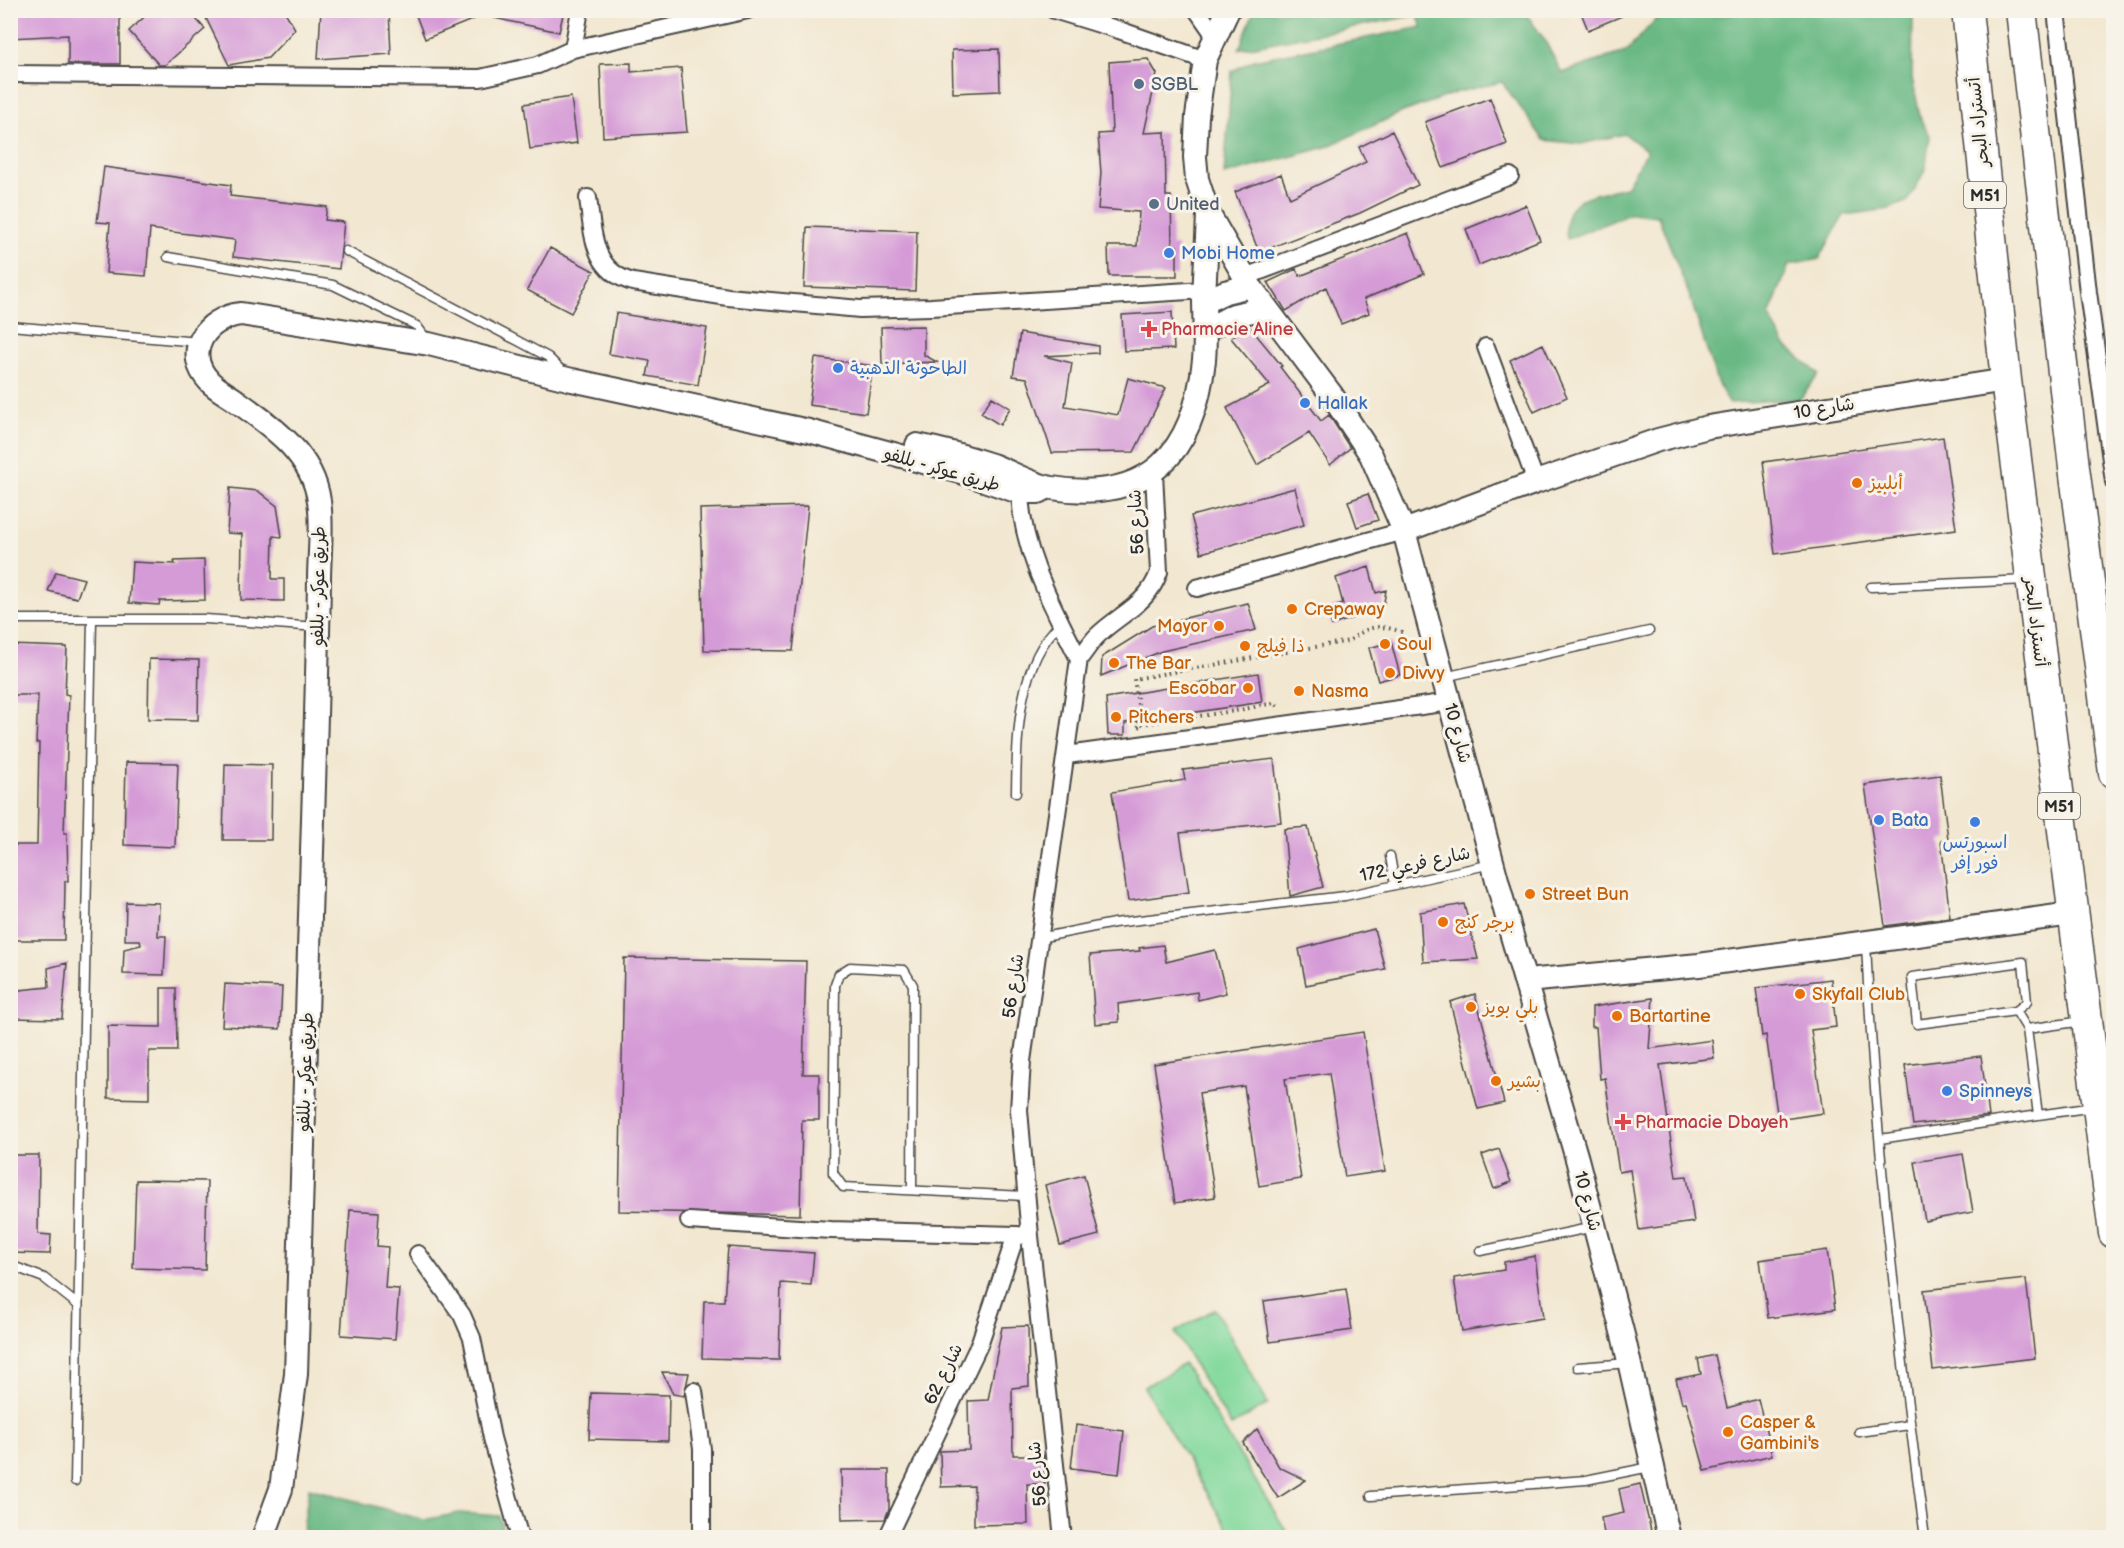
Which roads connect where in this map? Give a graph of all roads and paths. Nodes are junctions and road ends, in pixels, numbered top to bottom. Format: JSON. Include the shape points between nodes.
{"nodes":[{"id":1,"x":579,"y":10,"type":"edge"},
{"id":2,"x":748,"y":10,"type":"edge"},
{"id":3,"x":1054,"y":10,"type":"edge"},
{"id":4,"x":1197,"y":10,"type":"edge"},
{"id":5,"x":1228,"y":10,"type":"edge"},
{"id":6,"x":1967,"y":10,"type":"edge"},
{"id":7,"x":2021,"y":10,"type":"edge"},
{"id":8,"x":2056,"y":10,"type":"edge"},
{"id":9,"x":1215,"y":36,"type":"junction"},
{"id":10,"x":573,"y":49,"type":"junction"},
{"id":11,"x":1205,"y":60,"type":"junction"},
{"id":12,"x":10,"y":74,"type":"edge"},
{"id":13,"x":1510,"y":176,"type":"dead end"},
{"id":14,"x":588,"y":198,"type":"dead end"},
{"id":15,"x":1208,"y":213,"type":"junction"},
{"id":16,"x":346,"y":251,"type":"dead end"},
{"id":17,"x":168,"y":257,"type":"dead end"},
{"id":18,"x":1248,"y":282,"type":"junction"},
{"id":19,"x":1204,"y":296,"type":"junction"},
{"id":20,"x":1266,"y":308,"type":"junction"},
{"id":21,"x":10,"y":326,"type":"edge"},
{"id":22,"x":1204,"y":331,"type":"junction"},
{"id":23,"x":200,"y":342,"type":"junction"},
{"id":24,"x":429,"y":344,"type":"junction"},
{"id":25,"x":1486,"y":346,"type":"dead end"},
{"id":26,"x":572,"y":380,"type":"junction"},
{"id":27,"x":2006,"y":380,"type":"junction"},
{"id":28,"x":1154,"y":473,"type":"junction"},
{"id":29,"x":1536,"y":482,"type":"junction"},
{"id":30,"x":2114,"y":482,"type":"edge"},
{"id":31,"x":1020,"y":484,"type":"junction"},
{"id":32,"x":1404,"y":531,"type":"junction"},
{"id":33,"x":2031,"y":580,"type":"junction"},
{"id":34,"x":1871,"y":587,"type":"dead end"},
{"id":35,"x":1197,"y":588,"type":"dead end"},
{"id":36,"x":92,"y":618,"type":"junction"},
{"id":37,"x":10,"y":619,"type":"edge"},
{"id":38,"x":1061,"y":623,"type":"junction"},
{"id":39,"x":318,"y":627,"type":"junction"},
{"id":40,"x":1648,"y":631,"type":"dead end"},
{"id":41,"x":1402,"y":632,"type":"dead end"},
{"id":42,"x":1079,"y":659,"type":"junction"},
{"id":43,"x":1443,"y":677,"type":"junction"},
{"id":44,"x":1450,"y":702,"type":"junction"},
{"id":45,"x":1135,"y":729,"type":"dead end"},
{"id":46,"x":1066,"y":755,"type":"junction"},
{"id":47,"x":2114,"y":773,"type":"edge"},
{"id":48,"x":1016,"y":793,"type":"dead end"},
{"id":49,"x":1390,"y":856,"type":"dead end"},
{"id":50,"x":1493,"y":864,"type":"junction"},
{"id":51,"x":1395,"y":885,"type":"junction"},
{"id":52,"x":2072,"y":914,"type":"junction"},
{"id":53,"x":1039,"y":938,"type":"junction"},
{"id":54,"x":1866,"y":943,"type":"junction"},
{"id":55,"x":1526,"y":981,"type":"junction"},
{"id":56,"x":2016,"y":1011,"type":"junction"},
{"id":57,"x":2086,"y":1021,"type":"junction"},
{"id":58,"x":2026,"y":1029,"type":"junction"},
{"id":59,"x":2097,"y":1106,"type":"junction"},
{"id":60,"x":2038,"y":1115,"type":"junction"},
{"id":61,"x":1880,"y":1139,"type":"junction"},
{"id":62,"x":912,"y":1190,"type":"junction"},
{"id":63,"x":1026,"y":1196,"type":"junction"},
{"id":64,"x":689,"y":1221,"type":"dead end"},
{"id":65,"x":1595,"y":1227,"type":"junction"},
{"id":66,"x":2114,"y":1233,"type":"edge"},
{"id":67,"x":1023,"y":1235,"type":"junction"},
{"id":68,"x":1480,"y":1251,"type":"dead end"},
{"id":69,"x":418,"y":1254,"type":"dead end"},
{"id":70,"x":10,"y":1265,"type":"edge"},
{"id":71,"x":78,"y":1305,"type":"junction"},
{"id":72,"x":1630,"y":1363,"type":"junction"},
{"id":73,"x":1578,"y":1367,"type":"dead end"},
{"id":74,"x":694,"y":1391,"type":"dead end"},
{"id":75,"x":1910,"y":1425,"type":"junction"},
{"id":76,"x":1859,"y":1432,"type":"dead end"},
{"id":77,"x":1653,"y":1467,"type":"junction"},
{"id":78,"x":75,"y":1481,"type":"dead end"},
{"id":79,"x":1371,"y":1496,"type":"dead end"},
{"id":80,"x":263,"y":1538,"type":"edge"},
{"id":81,"x":520,"y":1538,"type":"edge"},
{"id":82,"x":702,"y":1538,"type":"edge"},
{"id":83,"x":887,"y":1538,"type":"edge"},
{"id":84,"x":1063,"y":1538,"type":"edge"},
{"id":85,"x":1669,"y":1538,"type":"edge"},
{"id":86,"x":1925,"y":1538,"type":"edge"}],
"edges":[{"from":1,"to":10,"type":"street"},
{"from":2,"to":10,"type":"street"},
{"from":3,"to":11,"type":"street"},
{"from":4,"to":9,"type":"street"},
{"from":5,"to":9,"type":"street"},
{"from":6,"to":27,"type":"highway","name":"أتستراد البحر","number":"M51"},
{"from":7,"to":47,"type":"highway"},
{"from":8,"to":30,"type":"street"},
{"from":9,"to":11,"type":"street"},
{"from":10,"to":12,"type":"street","via":[[538,65],[480,78]]},
{"from":11,"to":15,"type":"street","via":[[1195,157],[1197,179]]},
{"from":13,"to":18,"type":"street"},
{"from":14,"to":19,"type":"street","via":[[598,256],[609,270],[622,279],[728,297],[860,309]]},
{"from":15,"to":18,"type":"street"},
{"from":15,"to":19,"type":"street","name":"طريق عوكر - بللفو"},
{"from":16,"to":26,"type":"lane","via":[[548,357]]},
{"from":17,"to":24,"type":"lane","via":[[333,285],[417,326]]},
{"from":18,"to":19,"type":"street"},
{"from":18,"to":20,"type":"street"},
{"from":19,"to":22,"type":"street","name":"طريق عوكر - بللفو"},
{"from":20,"to":22,"type":"street","via":[[1234,315]]},
{"from":20,"to":32,"type":"street","via":[[1371,455]]},
{"from":21,"to":23,"type":"lane"},
{"from":22,"to":28,"type":"street","name":"طريق عوكر - بللفو","via":[[1204,357],[1194,409],[1169,456]]},
{"from":23,"to":24,"type":"street","name":"طريق عوكر - بللفو","via":[[217,319],[241,314]]},
{"from":23,"to":39,"type":"street","name":"طريق عوكر - بللفو","via":[[200,366],[209,381],[283,436],[314,478],[319,503]]},
{"from":24,"to":26,"type":"street","name":"طريق عوكر - بللفو"},
{"from":25,"to":29,"type":"street"},
{"from":26,"to":31,"type":"street","name":"طريق عوكر - بللفو","via":[[836,438]]},
{"from":27,"to":29,"type":"street","name":"شارع 10","via":[[1708,427]]},
{"from":27,"to":33,"type":"highway","name":"أتستراد البحر","number":"M51"},
{"from":28,"to":31,"type":"street","name":"طريق عوكر - بللفو","via":[[1133,484],[1091,491],[1048,487],[1039,492]]},
{"from":28,"to":42,"type":"street","name":"شارع 56","via":[[1158,572],[1154,585],[1145,599],[1096,637]]},
{"from":29,"to":32,"type":"street","name":"شارع 10"},
{"from":31,"to":38,"type":"street","via":[[1033,556]]},
{"from":32,"to":35,"type":"street"},
{"from":32,"to":43,"type":"street","name":"شارع 10"},
{"from":33,"to":34,"type":"lane"},
{"from":33,"to":52,"type":"highway","name":"أتستراد البحر","number":"M51"},
{"from":36,"to":37,"type":"lane"},
{"from":36,"to":39,"type":"lane","via":[[205,619]]},
{"from":36,"to":71,"type":"lane"},
{"from":38,"to":42,"type":"street"},
{"from":38,"to":48,"type":"lane","via":[[1046,636],[1028,681],[1021,718]]},
{"from":39,"to":80,"type":"street","name":"طريق عوكر - بللفو","via":[[296,1374],[281,1489]]},
{"from":40,"to":43,"type":"lane"},
{"from":41,"to":45,"type":"path","via":[[1382,626],[1349,640],[1134,679],[1141,724]]},
{"from":42,"to":46,"type":"street","name":"شارع 56"},
{"from":43,"to":44,"type":"street","name":"شارع 10"},
{"from":44,"to":46,"type":"street"},
{"from":44,"to":50,"type":"street","name":"شارع 10"},
{"from":46,"to":53,"type":"street","name":"شارع 56"},
{"from":49,"to":51,"type":"lane"},
{"from":50,"to":51,"type":"lane","name":"شارع فرعي 172"},
{"from":50,"to":55,"type":"street","name":"شارع 10"},
{"from":51,"to":53,"type":"lane","name":"شارع فرعي 172","via":[[1345,896],[1114,923]]},
{"from":52,"to":54,"type":"street"},
{"from":52,"to":57,"type":"highway","name":"أتستراد البحر","number":"M51"},
{"from":53,"to":63,"type":"street","name":"شارع 56","via":[[1019,1110]]},
{"from":54,"to":55,"type":"street","via":[[1699,965]]},
{"from":54,"to":61,"type":"lane"},
{"from":55,"to":65,"type":"street","name":"شارع 10"},
{"from":56,"to":56,"type":"lane","via":[[2027,1002],[2023,962],[1912,977],[1917,1024]]},
{"from":56,"to":58,"type":"lane"},
{"from":57,"to":58,"type":"lane"},
{"from":57,"to":59,"type":"highway","name":"أتستراد البحر","number":"M51"},
{"from":58,"to":60,"type":"lane"},
{"from":59,"to":60,"type":"lane"},
{"from":59,"to":66,"type":"highway","name":"أتستراد البحر","number":"M51"},
{"from":60,"to":61,"type":"lane"},
{"from":61,"to":75,"type":"lane"},
{"from":62,"to":62,"type":"lane","via":[[913,985],[904,970],[850,967],[839,974],[835,985],[833,1173],[843,1187]]},
{"from":62,"to":63,"type":"lane"},
{"from":63,"to":67,"type":"street","name":"شارع 56"},
{"from":64,"to":67,"type":"street","via":[[831,1230]]},
{"from":65,"to":68,"type":"lane"},
{"from":65,"to":72,"type":"street","name":"شارع 10"},
{"from":67,"to":83,"type":"street","name":"شارع 62","via":[[979,1345]]},
{"from":67,"to":84,"type":"street","name":"شارع 56"},
{"from":69,"to":81,"type":"street","via":[[462,1315],[472,1338],[492,1438]]},
{"from":70,"to":71,"type":"lane","via":[[44,1278]]},
{"from":71,"to":78,"type":"lane"},
{"from":72,"to":73,"type":"lane"},
{"from":72,"to":77,"type":"street","name":"شارع 10"},
{"from":74,"to":82,"type":"street","via":[[702,1449]]},
{"from":75,"to":76,"type":"lane"},
{"from":75,"to":86,"type":"lane"},
{"from":77,"to":79,"type":"lane","via":[[1586,1480]]},
{"from":77,"to":85,"type":"street","name":"شارع 10"}]}
